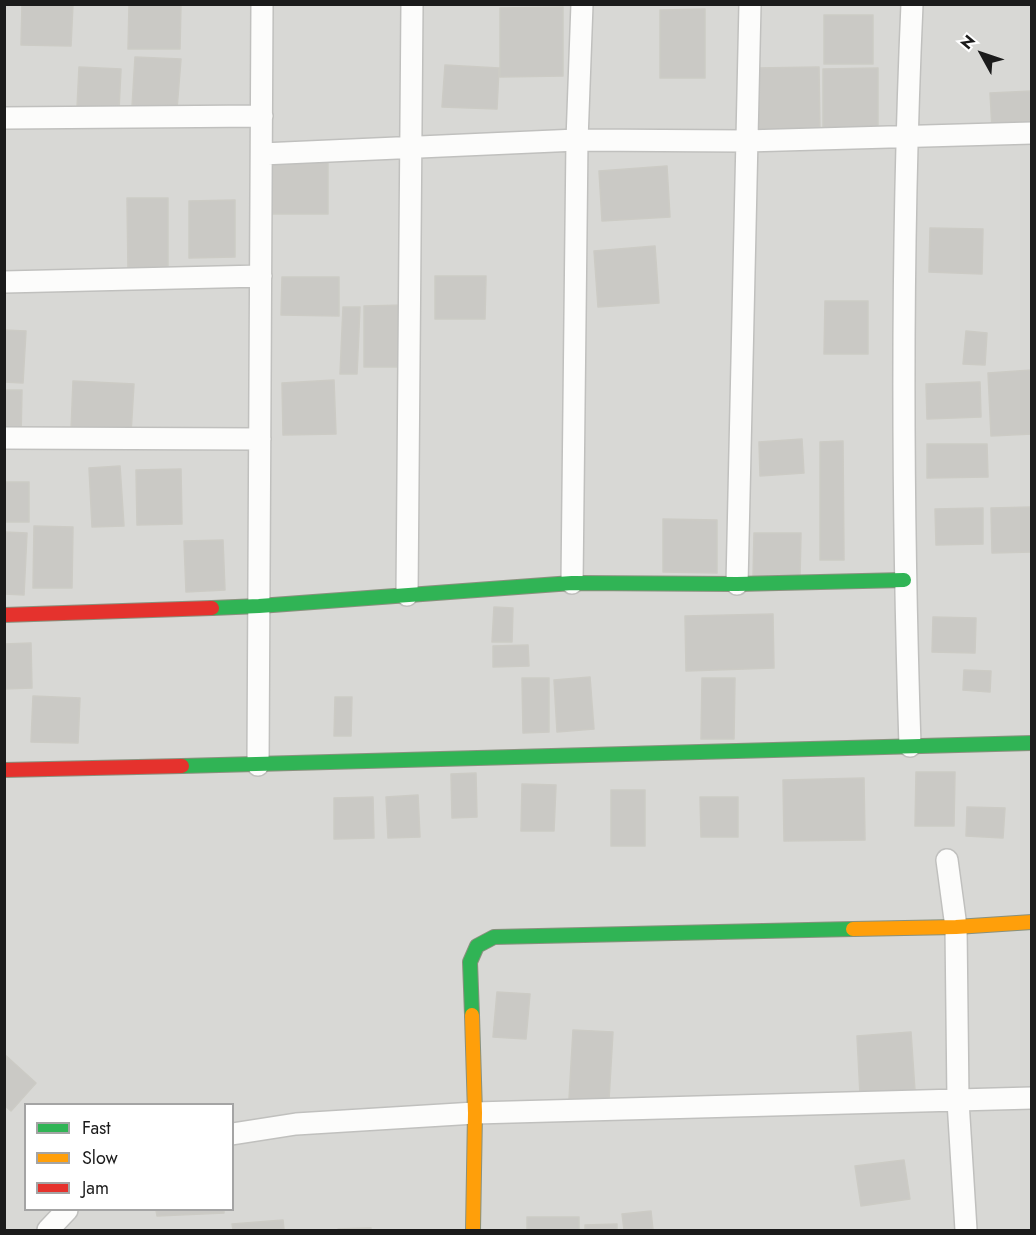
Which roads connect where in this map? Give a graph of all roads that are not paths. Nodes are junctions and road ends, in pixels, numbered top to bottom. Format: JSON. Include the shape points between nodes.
{"nodes":[{"id":1,"x":262,"y":4,"type":"edge"},
{"id":2,"x":412,"y":4,"type":"edge"},
{"id":3,"x":582,"y":4,"type":"edge"},
{"id":4,"x":750,"y":4,"type":"edge"},
{"id":5,"x":912,"y":4,"type":"edge"},
{"id":6,"x":262,"y":116,"type":"junction"},
{"id":7,"x":4,"y":118,"type":"edge"},
{"id":8,"x":1032,"y":133,"type":"edge"},
{"id":9,"x":906,"y":138,"type":"junction"},
{"id":10,"x":576,"y":140,"type":"junction"},
{"id":11,"x":746,"y":141,"type":"junction"},
{"id":12,"x":411,"y":148,"type":"junction"},
{"id":13,"x":262,"y":154,"type":"junction"},
{"id":14,"x":261,"y":276,"type":"junction"},
{"id":15,"x":4,"y":282,"type":"edge"},
{"id":16,"x":4,"y":438,"type":"edge"},
{"id":17,"x":260,"y":439,"type":"junction"},
{"id":18,"x":904,"y":580,"type":"junction"},
{"id":19,"x":573,"y":583,"type":"junction"},
{"id":20,"x":737,"y":584,"type":"junction"},
{"id":21,"x":407,"y":595,"type":"junction"},
{"id":22,"x":259,"y":606,"type":"junction"},
{"id":23,"x":4,"y":615,"type":"edge"},
{"id":24,"x":1032,"y":743,"type":"edge"},
{"id":25,"x":910,"y":746,"type":"junction"},
{"id":26,"x":258,"y":765,"type":"junction"},
{"id":27,"x":4,"y":770,"type":"edge"},
{"id":28,"x":947,"y":860,"type":"dead end"},
{"id":29,"x":1032,"y":922,"type":"edge"},
{"id":30,"x":956,"y":927,"type":"junction"},
{"id":31,"x":1032,"y":1098,"type":"edge"},
{"id":32,"x":958,"y":1101,"type":"junction"},
{"id":33,"x":475,"y":1113,"type":"junction"},
{"id":34,"x":234,"y":1134,"type":"edge"},
{"id":35,"x":65,"y":1211,"type":"edge"},
{"id":36,"x":48,"y":1230,"type":"edge"},
{"id":37,"x":473,"y":1230,"type":"edge"},
{"id":38,"x":966,"y":1230,"type":"edge"}],
"edges":[{"from":1,"to":6,"type":"street"},
{"from":2,"to":12,"type":"street"},
{"from":3,"to":10,"type":"street"},
{"from":4,"to":11,"type":"street"},
{"from":5,"to":9,"type":"street"},
{"from":6,"to":7,"type":"street"},
{"from":6,"to":13,"type":"street"},
{"from":8,"to":9,"type":"street"},
{"from":9,"to":11,"type":"street"},
{"from":9,"to":18,"type":"street"},
{"from":10,"to":11,"type":"street"},
{"from":10,"to":12,"type":"street"},
{"from":10,"to":19,"type":"street"},
{"from":11,"to":20,"type":"street"},
{"from":12,"to":13,"type":"street"},
{"from":12,"to":21,"type":"street"},
{"from":13,"to":14,"type":"street"},
{"from":14,"to":15,"type":"street"},
{"from":14,"to":17,"type":"street"},
{"from":16,"to":17,"type":"street"},
{"from":17,"to":22,"type":"street"},
{"from":18,"to":20,"type":"street"},
{"from":18,"to":25,"type":"street"},
{"from":19,"to":20,"type":"street"},
{"from":19,"to":21,"type":"street"},
{"from":21,"to":22,"type":"street"},
{"from":22,"to":23,"type":"street"},
{"from":22,"to":26,"type":"street"},
{"from":24,"to":25,"type":"street"},
{"from":25,"to":26,"type":"street"},
{"from":26,"to":27,"type":"street"},
{"from":28,"to":30,"type":"street"},
{"from":29,"to":30,"type":"street"},
{"from":30,"to":32,"type":"street"},
{"from":30,"to":33,"type":"street","via":[[494,937],[477,946],[470,962]]},
{"from":31,"to":32,"type":"street"},
{"from":32,"to":33,"type":"street"},
{"from":32,"to":38,"type":"street"},
{"from":33,"to":34,"type":"street","via":[[297,1124]]},
{"from":33,"to":37,"type":"street"},
{"from":35,"to":36,"type":"street"}]}
